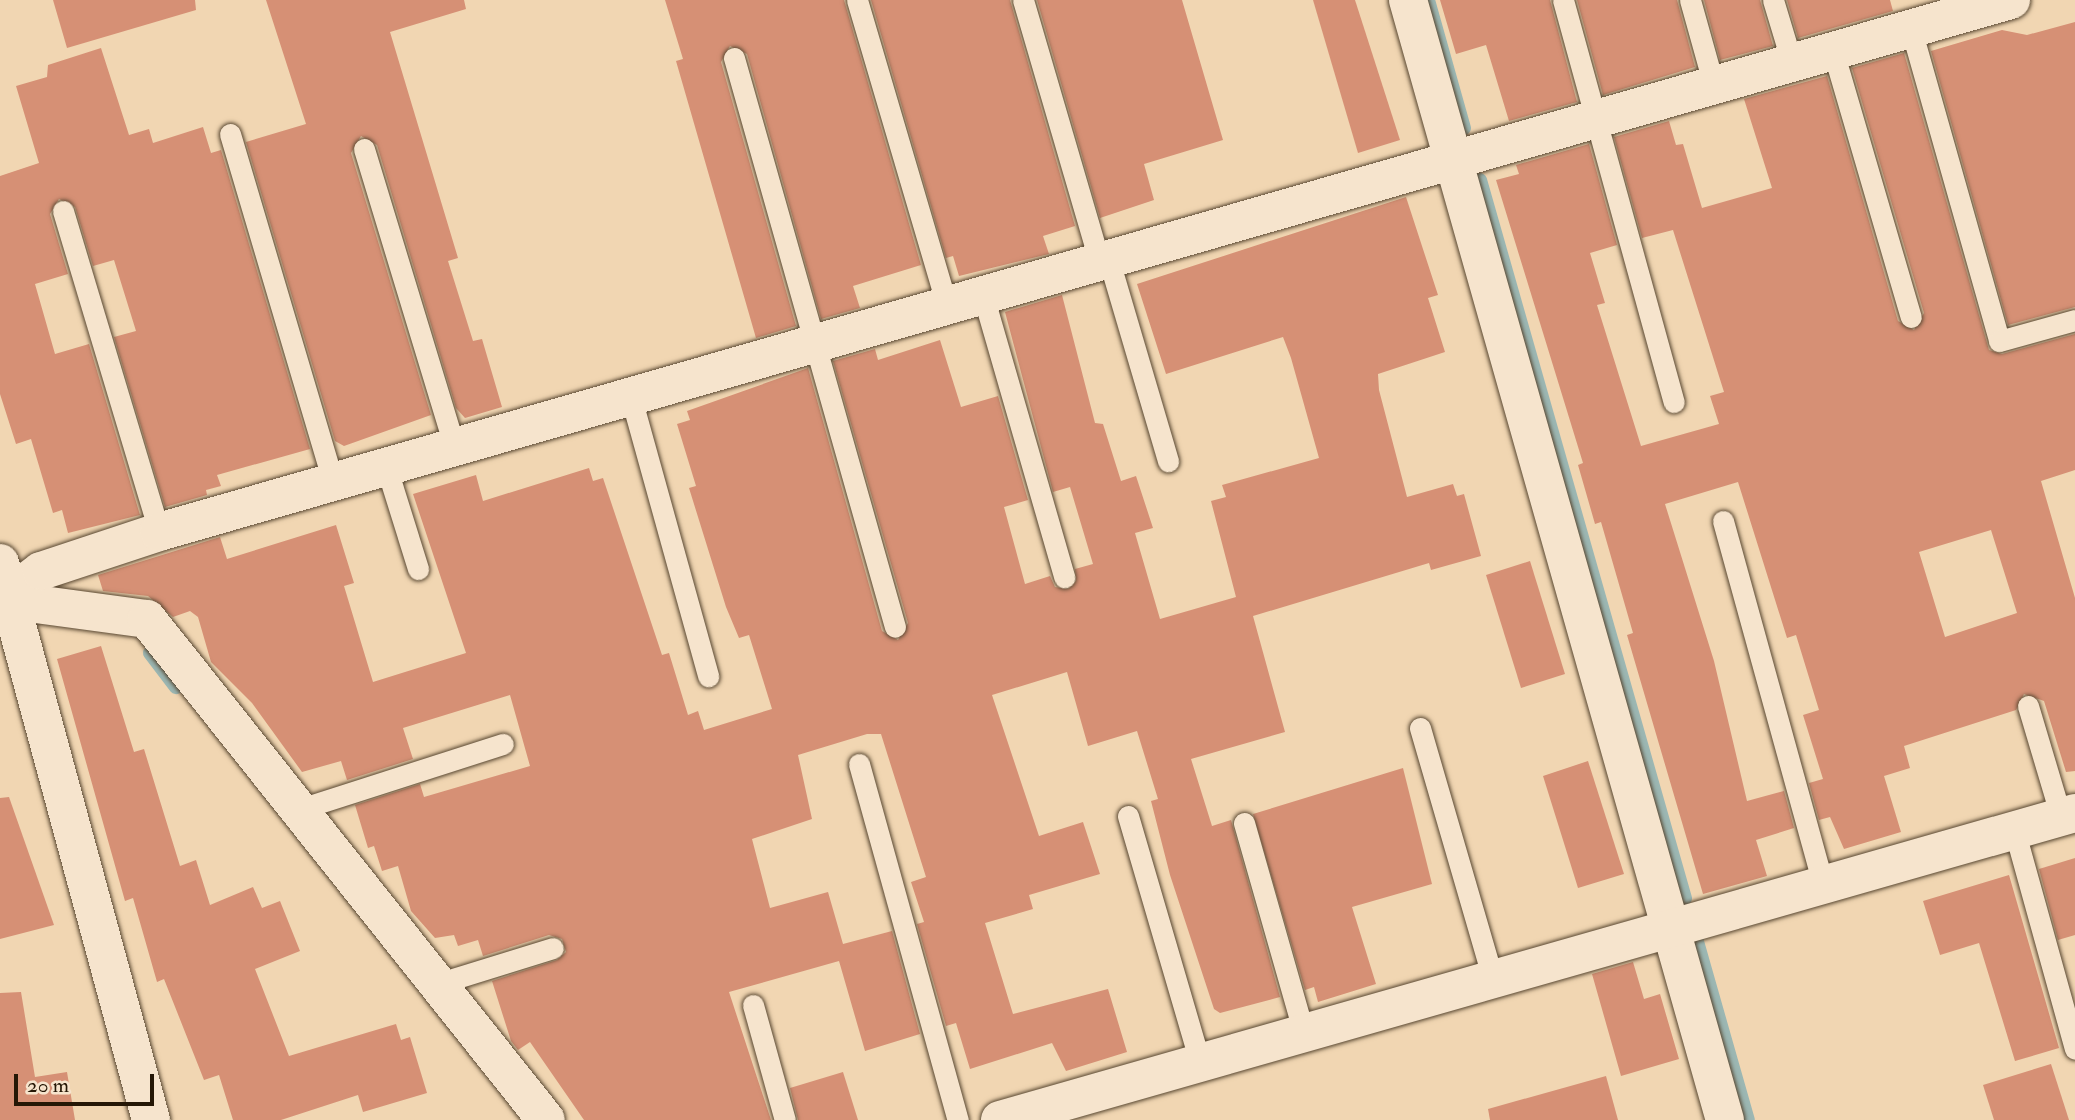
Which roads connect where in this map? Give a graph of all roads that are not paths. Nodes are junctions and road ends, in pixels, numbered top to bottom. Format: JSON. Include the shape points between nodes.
{"nodes":[{"id":1,"x":857,"y":0,"type":"edge"},
{"id":2,"x":1023,"y":0,"type":"edge"},
{"id":3,"x":1408,"y":0,"type":"edge"},
{"id":4,"x":1563,"y":0,"type":"edge"},
{"id":5,"x":1690,"y":0,"type":"edge"},
{"id":6,"x":1773,"y":0,"type":"edge"},
{"id":7,"x":2011,"y":0,"type":"edge"},
{"id":8,"x":1972,"y":5,"type":"edge"},
{"id":9,"x":1911,"y":29,"type":"junction"},
{"id":10,"x":1833,"y":51,"type":"junction"},
{"id":11,"x":734,"y":58,"type":"dead end"},
{"id":12,"x":1792,"y":63,"type":"junction"},
{"id":13,"x":1714,"y":86,"type":"junction"},
{"id":14,"x":1597,"y":119,"type":"junction"},
{"id":15,"x":230,"y":134,"type":"dead end"},
{"id":16,"x":364,"y":149,"type":"dead end"},
{"id":17,"x":1454,"y":159,"type":"junction"},
{"id":18,"x":63,"y":211,"type":"dead end"},
{"id":19,"x":1104,"y":258,"type":"junction"},
{"id":20,"x":982,"y":292,"type":"junction"},
{"id":21,"x":946,"y":303,"type":"junction"},
{"id":22,"x":1911,"y":317,"type":"dead end"},
{"id":23,"x":2075,"y":320,"type":"edge"},
{"id":24,"x":812,"y":341,"type":"junction"},
{"id":25,"x":630,"y":394,"type":"junction"},
{"id":26,"x":1674,"y":402,"type":"dead end"},
{"id":27,"x":454,"y":446,"type":"junction"},
{"id":28,"x":1168,"y":461,"type":"dead end"},
{"id":29,"x":386,"y":466,"type":"junction"},
{"id":30,"x":333,"y":481,"type":"junction"},
{"id":31,"x":1723,"y":521,"type":"dead end"},
{"id":32,"x":159,"y":532,"type":"junction"},
{"id":33,"x":0,"y":563,"type":"edge"},
{"id":34,"x":418,"y":569,"type":"dead end"},
{"id":35,"x":1064,"y":577,"type":"dead end"},
{"id":36,"x":3,"y":601,"type":"edge"},
{"id":37,"x":895,"y":627,"type":"dead end"},
{"id":38,"x":708,"y":676,"type":"dead end"},
{"id":39,"x":2028,"y":706,"type":"dead end"},
{"id":40,"x":1420,"y":728,"type":"dead end"},
{"id":41,"x":503,"y":744,"type":"dead end"},
{"id":42,"x":859,"y":764,"type":"dead end"},
{"id":43,"x":300,"y":809,"type":"junction"},
{"id":44,"x":2068,"y":815,"type":"edge"},
{"id":45,"x":1128,"y":816,"type":"dead end"},
{"id":46,"x":1244,"y":823,"type":"dead end"},
{"id":47,"x":2014,"y":829,"type":"junction"},
{"id":48,"x":1823,"y":883,"type":"junction"},
{"id":49,"x":1669,"y":929,"type":"junction"},
{"id":50,"x":553,"y":948,"type":"dead end"},
{"id":51,"x":1493,"y":980,"type":"junction"},
{"id":52,"x":440,"y":983,"type":"junction"},
{"id":53,"x":753,"y":1005,"type":"dead end"},
{"id":54,"x":1304,"y":1034,"type":"junction"},
{"id":55,"x":2075,"y":1049,"type":"edge"},
{"id":56,"x":1200,"y":1063,"type":"junction"},
{"id":57,"x":151,"y":1120,"type":"edge"},
{"id":58,"x":547,"y":1120,"type":"edge"},
{"id":59,"x":785,"y":1120,"type":"edge"},
{"id":60,"x":958,"y":1120,"type":"edge"},
{"id":61,"x":1000,"y":1120,"type":"edge"},
{"id":62,"x":1725,"y":1120,"type":"edge"}],
"edges":[{"from":1,"to":21,"type":"lane"},
{"from":2,"to":19,"type":"lane"},
{"from":3,"to":17,"type":"street"},
{"from":4,"to":14,"type":"lane"},
{"from":5,"to":13,"type":"lane"},
{"from":6,"to":12,"type":"lane"},
{"from":7,"to":8,"type":"street"},
{"from":8,"to":9,"type":"street"},
{"from":9,"to":10,"type":"street"},
{"from":9,"to":23,"type":"lane","via":[[1999,341]]},
{"from":10,"to":12,"type":"street"},
{"from":10,"to":22,"type":"lane"},
{"from":11,"to":24,"type":"lane"},
{"from":12,"to":13,"type":"street"},
{"from":13,"to":14,"type":"street"},
{"from":14,"to":17,"type":"street"},
{"from":14,"to":26,"type":"lane"},
{"from":15,"to":30,"type":"lane"},
{"from":16,"to":27,"type":"lane"},
{"from":17,"to":19,"type":"street"},
{"from":17,"to":49,"type":"street"},
{"from":18,"to":32,"type":"lane"},
{"from":19,"to":20,"type":"street"},
{"from":19,"to":28,"type":"lane"},
{"from":20,"to":21,"type":"street"},
{"from":20,"to":35,"type":"lane"},
{"from":21,"to":24,"type":"street"},
{"from":24,"to":25,"type":"street"},
{"from":24,"to":37,"type":"lane"},
{"from":25,"to":27,"type":"street"},
{"from":25,"to":38,"type":"lane"},
{"from":27,"to":29,"type":"street"},
{"from":29,"to":30,"type":"street"},
{"from":29,"to":34,"type":"lane"},
{"from":30,"to":32,"type":"street"},
{"from":31,"to":48,"type":"lane"},
{"from":32,"to":36,"type":"street","via":[[41,571]]},
{"from":33,"to":36,"type":"street"},
{"from":36,"to":43,"type":"street","via":[[147,619]]},
{"from":36,"to":57,"type":"street"},
{"from":39,"to":44,"type":"lane"},
{"from":40,"to":51,"type":"lane"},
{"from":41,"to":43,"type":"lane"},
{"from":42,"to":60,"type":"lane"},
{"from":43,"to":52,"type":"street"},
{"from":44,"to":47,"type":"street"},
{"from":45,"to":56,"type":"lane"},
{"from":46,"to":54,"type":"lane"},
{"from":47,"to":48,"type":"street"},
{"from":47,"to":55,"type":"lane"},
{"from":48,"to":49,"type":"street"},
{"from":49,"to":51,"type":"street"},
{"from":49,"to":62,"type":"street"},
{"from":50,"to":52,"type":"lane"},
{"from":51,"to":54,"type":"street"},
{"from":52,"to":58,"type":"street"},
{"from":53,"to":59,"type":"lane"},
{"from":54,"to":56,"type":"street"},
{"from":56,"to":61,"type":"street"}]}
